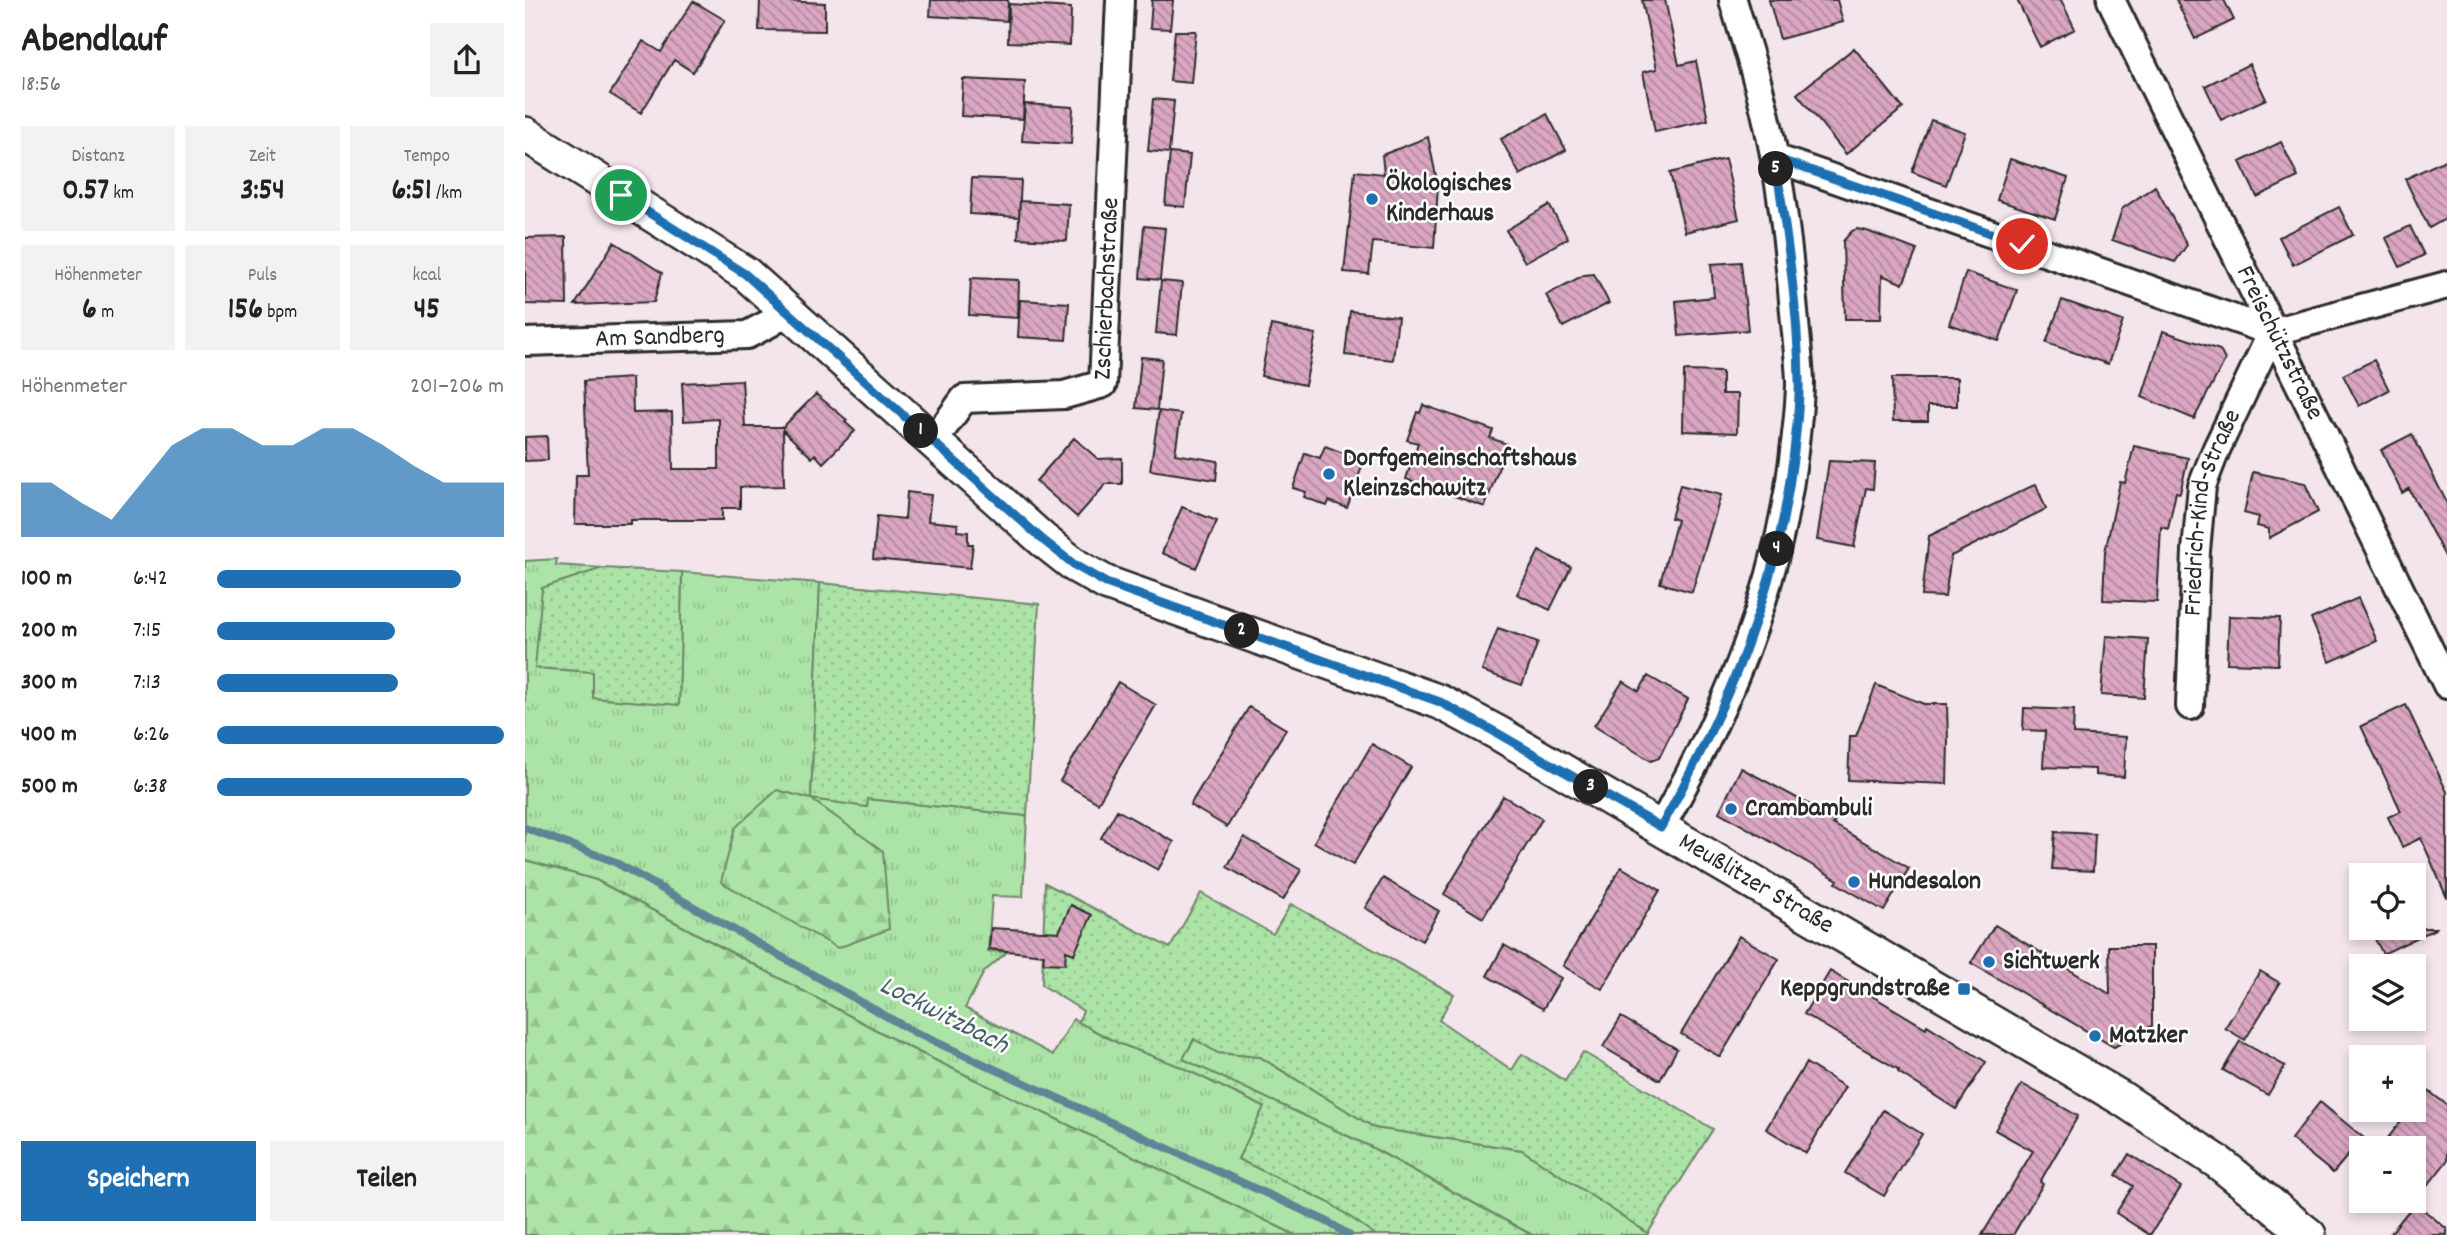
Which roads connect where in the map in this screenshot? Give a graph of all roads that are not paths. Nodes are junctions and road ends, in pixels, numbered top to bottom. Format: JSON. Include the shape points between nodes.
{"nodes":[{"id":1,"x":1119,"y":0,"type":"edge"},
{"id":2,"x":1734,"y":0,"type":"edge"},
{"id":3,"x":2111,"y":0,"type":"edge"},
{"id":4,"x":525,"y":134,"type":"edge"},
{"id":5,"x":1775,"y":158,"type":"junction"},
{"id":6,"x":2447,"y":285,"type":"edge"},
{"id":7,"x":786,"y":310,"type":"junction"},
{"id":8,"x":2272,"y":332,"type":"junction"},
{"id":9,"x":525,"y":342,"type":"edge"},
{"id":10,"x":933,"y":442,"type":"junction"},
{"id":11,"x":2447,"y":685,"type":"edge"},
{"id":12,"x":2190,"y":706,"type":"dead end"},
{"id":13,"x":1661,"y":827,"type":"junction"},
{"id":14,"x":2309,"y":1235,"type":"edge"}],
"edges":[{"from":1,"to":10,"type":"street","name":"Zschierbachstraße","via":[[1103,383],[1065,395],[964,399]]},
{"from":2,"to":5,"type":"street"},
{"from":3,"to":8,"type":"street","name":"Freischützstraße"},
{"from":4,"to":7,"type":"street","name":"Meußlitzer Straße","via":[[745,274]]},
{"from":5,"to":8,"type":"street"},
{"from":5,"to":13,"type":"street","via":[[1790,255],[1800,381],[1787,504],[1749,645],[1714,727]]},
{"from":6,"to":8,"type":"street"},
{"from":7,"to":9,"type":"street","name":"Am Sandberg","via":[[747,335]]},
{"from":7,"to":10,"type":"street","name":"Meußlitzer Straße"},
{"from":8,"to":11,"type":"street","name":"Freischützstraße"},
{"from":8,"to":12,"type":"street","name":"Friedrich-Kind-Straße","via":[[2202,486]]},
{"from":10,"to":13,"type":"street","name":"Meußlitzer Straße","via":[[1043,540],[1106,583],[1440,702]]},
{"from":13,"to":14,"type":"street","name":"Meußlitzer Straße","via":[[2162,1124]]}]}
